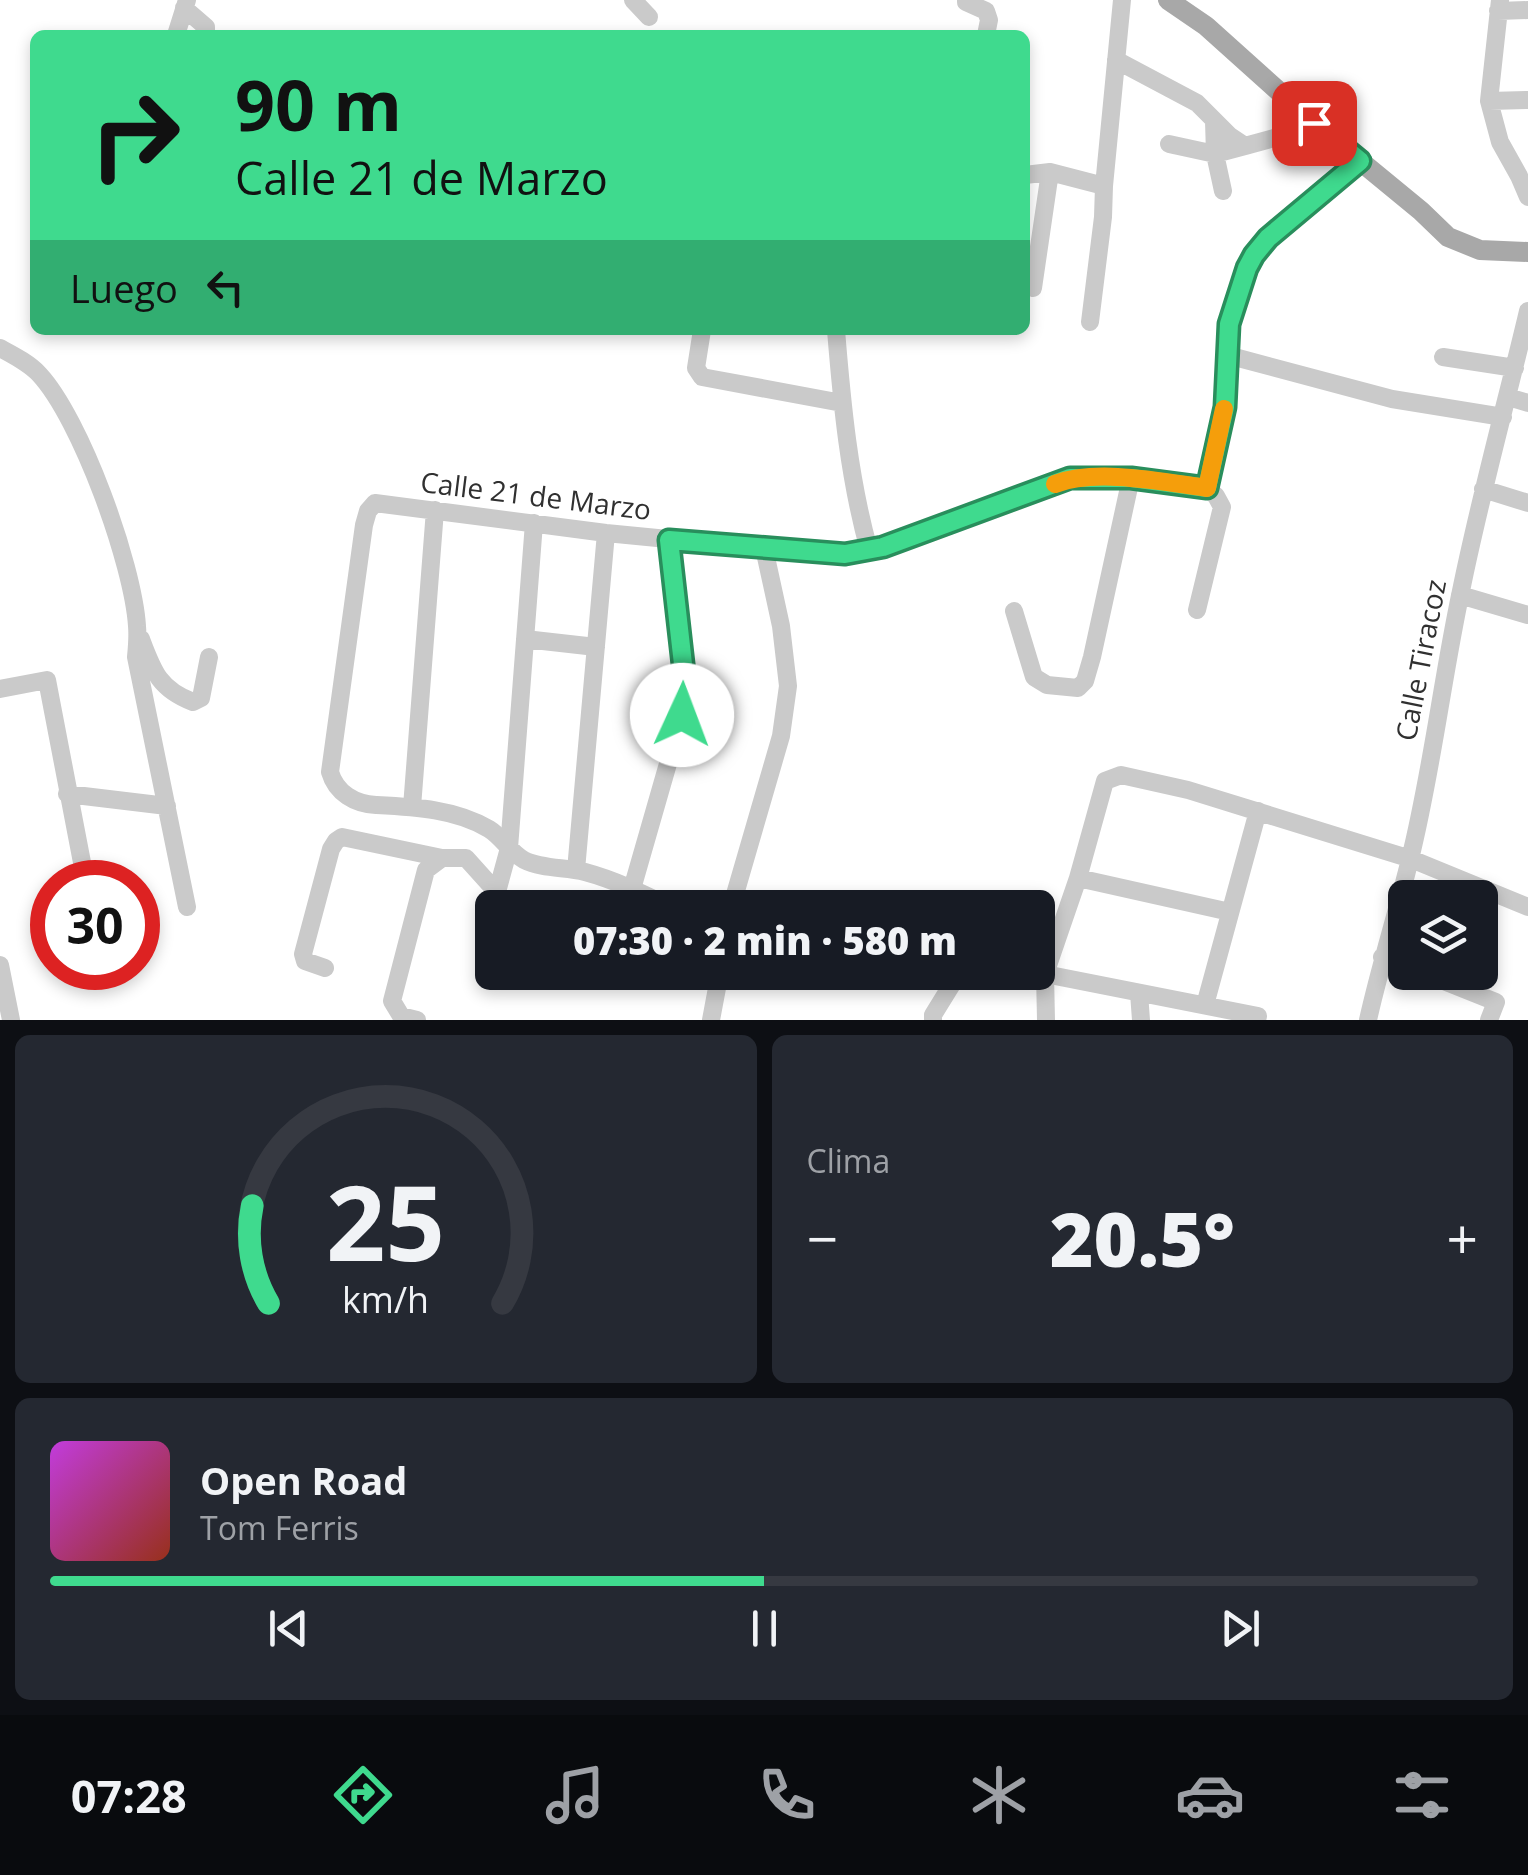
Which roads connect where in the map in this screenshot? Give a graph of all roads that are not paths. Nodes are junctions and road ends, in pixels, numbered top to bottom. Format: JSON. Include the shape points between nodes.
{"nodes":[{"id":1,"x":633,"y":0,"type":"edge"},
{"id":2,"x":966,"y":0,"type":"edge"},
{"id":3,"x":1122,"y":0,"type":"edge"},
{"id":4,"x":1168,"y":0,"type":"edge"},
{"id":5,"x":186,"y":4,"type":"edge"},
{"id":6,"x":1499,"y":5,"type":"edge"},
{"id":7,"x":1528,"y":10,"type":"edge"},
{"id":8,"x":648,"y":17,"type":"dead end"},
{"id":9,"x":178,"y":30,"type":"edge"},
{"id":10,"x":206,"y":30,"type":"edge"},
{"id":11,"x":987,"y":30,"type":"edge"},
{"id":12,"x":1116,"y":60,"type":"junction"},
{"id":13,"x":1528,"y":100,"type":"edge"},
{"id":14,"x":1489,"y":101,"type":"junction"},
{"id":15,"x":1214,"y":121,"type":"junction"},
{"id":16,"x":1314,"y":123,"type":"junction"},
{"id":17,"x":1169,"y":144,"type":"dead end"},
{"id":18,"x":1244,"y":146,"type":"junction"},
{"id":19,"x":1216,"y":154,"type":"junction"},
{"id":20,"x":1360,"y":161,"type":"junction"},
{"id":21,"x":1050,"y":172,"type":"junction"},
{"id":22,"x":1030,"y":175,"type":"edge"},
{"id":23,"x":1104,"y":186,"type":"junction"},
{"id":24,"x":1223,"y":190,"type":"dead end"},
{"id":25,"x":1528,"y":197,"type":"edge"},
{"id":26,"x":1528,"y":252,"type":"edge"},
{"id":27,"x":1033,"y":288,"type":"dead end"},
{"id":28,"x":1528,"y":311,"type":"edge"},
{"id":29,"x":1090,"y":322,"type":"dead end"},
{"id":30,"x":701,"y":335,"type":"edge"},
{"id":31,"x":836,"y":335,"type":"edge"},
{"id":32,"x":0,"y":348,"type":"edge"},
{"id":33,"x":1227,"y":355,"type":"junction"},
{"id":34,"x":1443,"y":357,"type":"dead end"},
{"id":35,"x":1514,"y":368,"type":"junction"},
{"id":36,"x":1508,"y":397,"type":"junction"},
{"id":37,"x":842,"y":403,"type":"junction"},
{"id":38,"x":1528,"y":403,"type":"edge"},
{"id":39,"x":1503,"y":417,"type":"junction"},
{"id":40,"x":1131,"y":478,"type":"junction"},
{"id":41,"x":1207,"y":488,"type":"junction"},
{"id":42,"x":1482,"y":489,"type":"junction"},
{"id":43,"x":1528,"y":503,"type":"edge"},
{"id":44,"x":435,"y":510,"type":"junction"},
{"id":45,"x":534,"y":523,"type":"junction"},
{"id":46,"x":606,"y":532,"type":"junction"},
{"id":47,"x":669,"y":540,"type":"junction"},
{"id":48,"x":764,"y":548,"type":"junction"},
{"id":49,"x":869,"y":550,"type":"junction"},
{"id":50,"x":1460,"y":595,"type":"junction"},
{"id":51,"x":1197,"y":610,"type":"dead end"},
{"id":52,"x":1014,"y":611,"type":"dead end"},
{"id":53,"x":1528,"y":616,"type":"edge"},
{"id":54,"x":138,"y":629,"type":"junction"},
{"id":55,"x":525,"y":638,"type":"junction"},
{"id":56,"x":596,"y":647,"type":"junction"},
{"id":57,"x":209,"y":658,"type":"dead end"},
{"id":58,"x":0,"y":689,"type":"edge"},
{"id":59,"x":68,"y":794,"type":"junction"},
{"id":60,"x":167,"y":806,"type":"junction"},
{"id":61,"x":412,"y":806,"type":"junction"},
{"id":62,"x":1258,"y":811,"type":"junction"},
{"id":63,"x":509,"y":848,"type":"junction"},
{"id":64,"x":442,"y":858,"type":"junction"},
{"id":65,"x":1410,"y":858,"type":"junction"},
{"id":66,"x":81,"y":860,"type":"edge"},
{"id":67,"x":576,"y":870,"type":"junction"},
{"id":68,"x":1078,"y":878,"type":"junction"},
{"id":69,"x":632,"y":889,"type":"joint"},
{"id":70,"x":495,"y":890,"type":"edge"},
{"id":71,"x":498,"y":890,"type":"edge"},
{"id":72,"x":736,"y":890,"type":"edge"},
{"id":73,"x":187,"y":907,"type":"dead end"},
{"id":74,"x":1528,"y":907,"type":"edge"},
{"id":75,"x":1230,"y":912,"type":"junction"},
{"id":76,"x":1055,"y":945,"type":"edge"},
{"id":77,"x":1382,"y":957,"type":"junction"},
{"id":78,"x":1388,"y":959,"type":"edge"},
{"id":79,"x":0,"y":965,"type":"edge"},
{"id":80,"x":325,"y":968,"type":"dead end"},
{"id":81,"x":1055,"y":976,"type":"edge"},
{"id":82,"x":715,"y":990,"type":"edge"},
{"id":83,"x":949,"y":990,"type":"edge"},
{"id":84,"x":1045,"y":990,"type":"edge"},
{"id":85,"x":1454,"y":990,"type":"edge"},
{"id":86,"x":1138,"y":992,"type":"junction"},
{"id":87,"x":1205,"y":1005,"type":"junction"},
{"id":88,"x":1492,"y":1011,"type":"edge"},
{"id":89,"x":11,"y":1020,"type":"edge"},
{"id":90,"x":417,"y":1020,"type":"edge"},
{"id":91,"x":711,"y":1020,"type":"edge"},
{"id":92,"x":933,"y":1020,"type":"edge"},
{"id":93,"x":1046,"y":1020,"type":"edge"},
{"id":94,"x":1141,"y":1020,"type":"edge"},
{"id":95,"x":1258,"y":1020,"type":"edge"},
{"id":96,"x":1368,"y":1020,"type":"edge"}],
"edges":[{"from":1,"to":8,"type":"street"},
{"from":2,"to":11,"type":"street","via":[[986,10]]},
{"from":3,"to":12,"type":"street"},
{"from":4,"to":16,"type":"main road"},
{"from":5,"to":9,"type":"street"},
{"from":5,"to":10,"type":"street"},
{"from":6,"to":7,"type":"street"},
{"from":6,"to":14,"type":"street"},
{"from":12,"to":15,"type":"street","via":[[1197,103]]},
{"from":12,"to":23,"type":"street"},
{"from":13,"to":14,"type":"street"},
{"from":14,"to":25,"type":"street","via":[[1500,142]]},
{"from":15,"to":18,"type":"street"},
{"from":15,"to":19,"type":"street"},
{"from":16,"to":18,"type":"street"},
{"from":16,"to":20,"type":"main road"},
{"from":17,"to":19,"type":"street"},
{"from":18,"to":19,"type":"street"},
{"from":19,"to":24,"type":"street"},
{"from":20,"to":26,"type":"main road","via":[[1448,237],[1480,250]]},
{"from":20,"to":33,"type":"street","via":[[1254,255],[1229,324]]},
{"from":21,"to":22,"type":"street"},
{"from":21,"to":23,"type":"street"},
{"from":21,"to":27,"type":"street"},
{"from":23,"to":29,"type":"street"},
{"from":28,"to":35,"type":"street","name":"Calle Tiracoz"},
{"from":30,"to":37,"type":"street","via":[[696,368],[702,378]]},
{"from":31,"to":37,"type":"street"},
{"from":32,"to":54,"type":"street","via":[[37,372],[67,416],[116,534]]},
{"from":33,"to":39,"type":"street","via":[[1392,399]]},
{"from":33,"to":41,"type":"street","via":[[1225,407]]},
{"from":34,"to":35,"type":"street"},
{"from":35,"to":36,"type":"street","name":"Calle Tiracoz"},
{"from":36,"to":38,"type":"street"},
{"from":36,"to":39,"type":"street","name":"Calle Tiracoz"},
{"from":37,"to":49,"type":"street"},
{"from":39,"to":42,"type":"street","name":"Calle Tiracoz"},
{"from":40,"to":41,"type":"street","name":"Calle 21 de Marzo"},
{"from":40,"to":49,"type":"street","name":"Calle 21 de Marzo","via":[[1070,478]]},
{"from":40,"to":52,"type":"street","via":[[1092,657],[1078,688],[1034,677]]},
{"from":41,"to":51,"type":"street","via":[[1222,507]]},
{"from":42,"to":43,"type":"street"},
{"from":42,"to":50,"type":"street","name":"Calle Tiracoz"},
{"from":44,"to":45,"type":"street","name":"Calle 21 de Marzo"},
{"from":44,"to":61,"type":"street"},
{"from":44,"to":61,"type":"street","name":"Calle 21 de Marzo","via":[[375,503],[368,511],[330,772],[334,785],[364,804]]},
{"from":45,"to":46,"type":"street","name":"Calle 21 de Marzo"},
{"from":45,"to":55,"type":"street"},
{"from":46,"to":47,"type":"street","name":"Calle 21 de Marzo"},
{"from":46,"to":56,"type":"street"},
{"from":47,"to":48,"type":"street","name":"Calle 21 de Marzo"},
{"from":47,"to":69,"type":"street","via":[[685,694]]},
{"from":48,"to":49,"type":"street","name":"Calle 21 de Marzo"},
{"from":48,"to":72,"type":"street","via":[[788,686],[781,736]]},
{"from":50,"to":53,"type":"street"},
{"from":50,"to":65,"type":"street","name":"Calle Tiracoz"},
{"from":54,"to":57,"type":"street","via":[[155,676],[193,702],[201,698]]},
{"from":54,"to":60,"type":"street","via":[[136,658]]},
{"from":55,"to":56,"type":"street"},
{"from":55,"to":63,"type":"street"},
{"from":56,"to":67,"type":"street"},
{"from":58,"to":59,"type":"street","via":[[47,680]]},
{"from":59,"to":60,"type":"street"},
{"from":59,"to":66,"type":"street"},
{"from":60,"to":73,"type":"street"},
{"from":61,"to":63,"type":"street","via":[[469,818]]},
{"from":62,"to":65,"type":"street"},
{"from":62,"to":68,"type":"street","via":[[1121,774],[1106,782]]},
{"from":62,"to":75,"type":"street"},
{"from":63,"to":67,"type":"street","via":[[525,860]]},
{"from":63,"to":71,"type":"street"},
{"from":64,"to":70,"type":"street","via":[[466,858]]},
{"from":64,"to":80,"type":"street","via":[[336,841],[303,954]]},
{"from":64,"to":90,"type":"street","via":[[426,870],[392,1000],[400,1016]]},
{"from":65,"to":74,"type":"street"},
{"from":65,"to":77,"type":"street","name":"Calle Tiracoz"},
{"from":67,"to":69,"type":"street"},
{"from":68,"to":75,"type":"street"},
{"from":68,"to":76,"type":"street"},
{"from":75,"to":87,"type":"street"},
{"from":77,"to":78,"type":"street"},
{"from":77,"to":96,"type":"street","name":"Calle Tiracoz"},
{"from":79,"to":89,"type":"street"},
{"from":81,"to":86,"type":"street"},
{"from":82,"to":91,"type":"street"},
{"from":83,"to":92,"type":"street"},
{"from":84,"to":93,"type":"street"},
{"from":85,"to":88,"type":"street"},
{"from":86,"to":87,"type":"street"},
{"from":86,"to":94,"type":"street"},
{"from":87,"to":95,"type":"street"}]}
